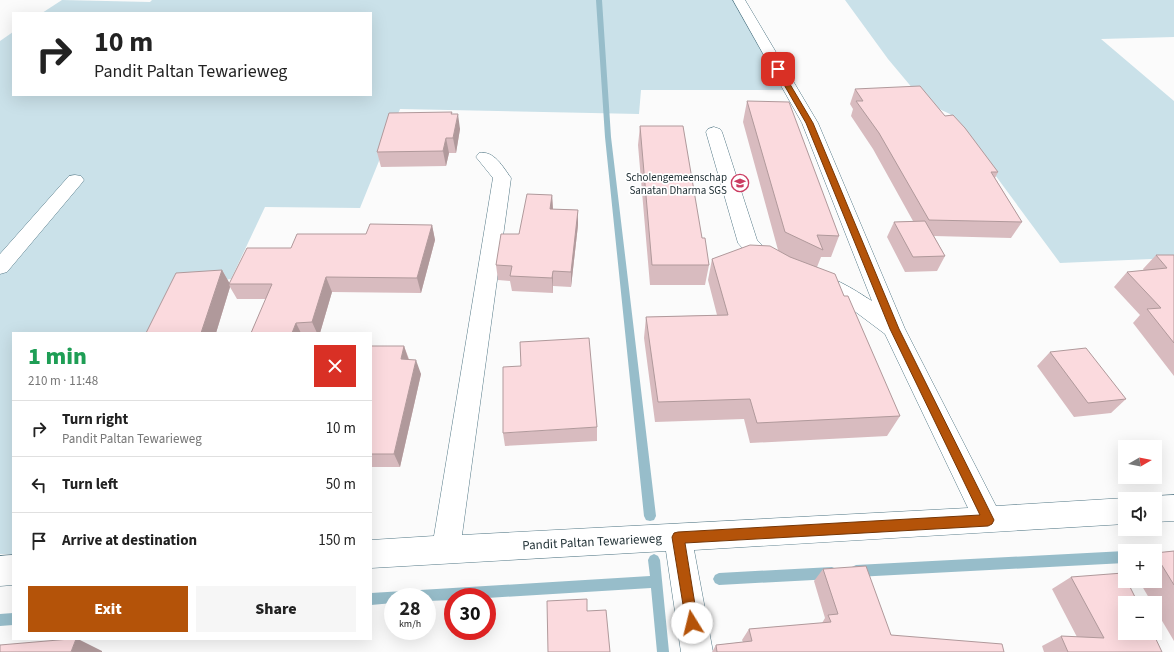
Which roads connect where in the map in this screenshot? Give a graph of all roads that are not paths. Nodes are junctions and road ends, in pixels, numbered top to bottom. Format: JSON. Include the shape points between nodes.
{"nodes":[{"id":1,"x":739,"y":0,"type":"edge"},
{"id":2,"x":714,"y":132,"type":"dead end"},
{"id":3,"x":485,"y":157,"type":"dead end"},
{"id":4,"x":75,"y":180,"type":"dead end"},
{"id":5,"x":0,"y":267,"type":"edge"},
{"id":6,"x":894,"y":329,"type":"junction"},
{"id":7,"x":1174,"y":508,"type":"edge"},
{"id":8,"x":1162,"y":509,"type":"edge"},
{"id":9,"x":1118,"y":511,"type":"edge"},
{"id":10,"x":988,"y":520,"type":"junction"},
{"id":11,"x":678,"y":537,"type":"junction"},
{"id":12,"x":446,"y":551,"type":"junction"},
{"id":13,"x":372,"y":554,"type":"edge"},
{"id":14,"x":12,"y":570,"type":"edge"},
{"id":15,"x":0,"y":571,"type":"edge"},
{"id":16,"x":697,"y":652,"type":"edge"}],
"edges":[{"from":1,"to":6,"type":"street","via":[[810,123]]},
{"from":2,"to":6,"type":"street","via":[[748,243],[759,254],[793,272],[841,292]]},
{"from":3,"to":12,"type":"street","via":[[502,178]]},
{"from":4,"to":5,"type":"street"},
{"from":6,"to":10,"type":"street"},
{"from":7,"to":8,"type":"street"},
{"from":9,"to":10,"type":"street","name":"Pandit Paltan Tewarieweg"},
{"from":10,"to":11,"type":"street","name":"Pandit Paltan Tewarieweg"},
{"from":11,"to":12,"type":"street","name":"Pandit Paltan Tewarieweg"},
{"from":11,"to":16,"type":"street"},
{"from":12,"to":13,"type":"street","name":"Pandit Paltan Tewarieweg"},
{"from":14,"to":15,"type":"street"}]}
